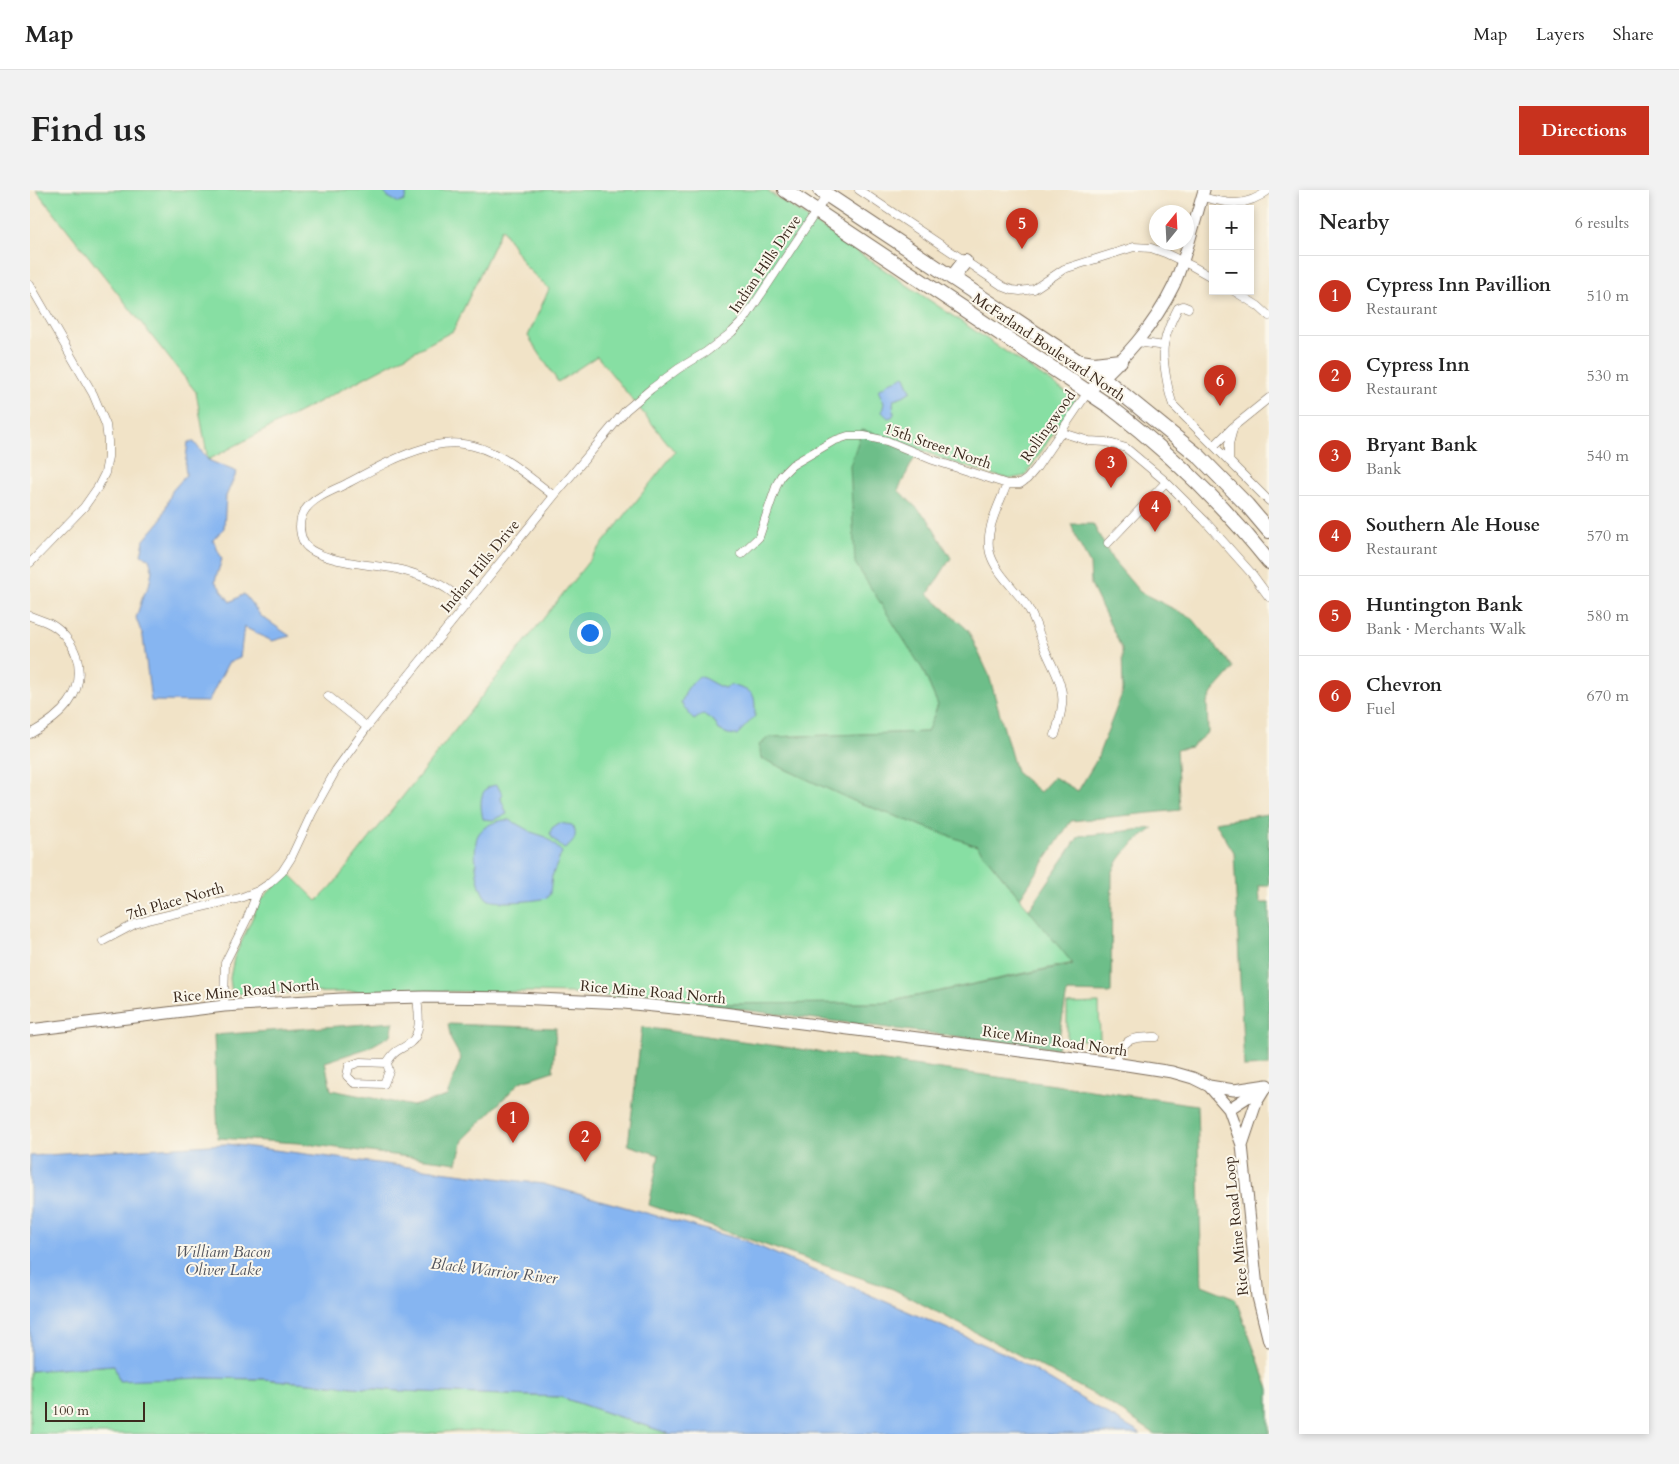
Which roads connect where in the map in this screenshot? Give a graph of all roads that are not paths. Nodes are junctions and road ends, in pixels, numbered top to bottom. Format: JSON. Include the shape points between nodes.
{"nodes":[{"id":1,"x":785,"y":190,"type":"edge"},
{"id":2,"x":859,"y":190,"type":"edge"},
{"id":3,"x":1269,"y":190,"type":"edge"},
{"id":4,"x":826,"y":192,"type":"edge"},
{"id":5,"x":1203,"y":193,"type":"edge"},
{"id":6,"x":817,"y":211,"type":"junction"},
{"id":7,"x":965,"y":261,"type":"junction"},
{"id":8,"x":1187,"y":263,"type":"junction"},
{"id":9,"x":1209,"y":276,"type":"edge"},
{"id":10,"x":952,"y":278,"type":"junction"},
{"id":11,"x":30,"y":285,"type":"edge"},
{"id":12,"x":1240,"y":295,"type":"edge"},
{"id":13,"x":1188,"y":308,"type":"dead end"},
{"id":14,"x":1269,"y":316,"type":"edge"},
{"id":15,"x":1138,"y":342,"type":"junction"},
{"id":16,"x":1164,"y":346,"type":"junction"},
{"id":17,"x":1075,"y":361,"type":"junction"},
{"id":18,"x":1120,"y":361,"type":"junction"},
{"id":19,"x":1103,"y":378,"type":"junction"},
{"id":20,"x":1088,"y":392,"type":"junction"},
{"id":21,"x":1269,"y":398,"type":"edge"},
{"id":22,"x":1233,"y":427,"type":"junction"},
{"id":23,"x":1060,"y":432,"type":"junction"},
{"id":24,"x":1214,"y":446,"type":"junction"},
{"id":25,"x":1229,"y":461,"type":"junction"},
{"id":26,"x":1166,"y":482,"type":"junction"},
{"id":27,"x":1007,"y":484,"type":"junction"},
{"id":28,"x":554,"y":496,"type":"junction"},
{"id":29,"x":1269,"y":501,"type":"edge"},
{"id":30,"x":1269,"y":531,"type":"edge"},
{"id":31,"x":1252,"y":540,"type":"junction"},
{"id":32,"x":1108,"y":543,"type":"dead end"},
{"id":33,"x":1269,"y":549,"type":"edge"},
{"id":34,"x":740,"y":554,"type":"dead end"},
{"id":35,"x":1269,"y":562,"type":"edge"},
{"id":36,"x":30,"y":563,"type":"edge"},
{"id":37,"x":1269,"y":597,"type":"edge"},
{"id":38,"x":466,"y":606,"type":"junction"},
{"id":39,"x":30,"y":616,"type":"edge"},
{"id":40,"x":328,"y":696,"type":"dead end"},
{"id":41,"x":367,"y":727,"type":"junction"},
{"id":42,"x":30,"y":734,"type":"edge"},
{"id":43,"x":1056,"y":735,"type":"dead end"},
{"id":44,"x":258,"y":892,"type":"junction"},
{"id":45,"x":103,"y":942,"type":"dead end"},
{"id":46,"x":417,"y":997,"type":"junction"},
{"id":47,"x":224,"y":1006,"type":"junction"},
{"id":48,"x":30,"y":1030,"type":"edge"},
{"id":49,"x":1156,"y":1038,"type":"dead end"},
{"id":50,"x":387,"y":1063,"type":"junction"},
{"id":51,"x":1114,"y":1063,"type":"junction"},
{"id":52,"x":1268,"y":1084,"type":"edge"},
{"id":53,"x":1209,"y":1086,"type":"junction"},
{"id":54,"x":1229,"y":1109,"type":"junction"},
{"id":55,"x":1242,"y":1145,"type":"junction"},
{"id":56,"x":1269,"y":1340,"type":"edge"}],
"edges":[{"from":1,"to":6,"type":"highway","name":"McFarland Boulevard North"},
{"from":2,"to":7,"type":"street"},
{"from":3,"to":5,"type":"street","via":[[1260,197],[1238,204],[1221,202]]},
{"from":4,"to":6,"type":"street","name":"Indian Hills Drive"},
{"from":4,"to":10,"type":"highway","name":"McFarland Boulevard North"},
{"from":5,"to":8,"type":"main road"},
{"from":6,"to":20,"type":"highway","name":"McFarland Boulevard North"},
{"from":6,"to":28,"type":"street","name":"Indian Hills Drive","via":[[732,332],[626,410]]},
{"from":7,"to":8,"type":"street","via":[[1012,290],[1034,288],[1064,269],[1134,247],[1151,248]]},
{"from":7,"to":10,"type":"highway"},
{"from":8,"to":9,"type":"street"},
{"from":8,"to":15,"type":"main road"},
{"from":10,"to":17,"type":"highway","name":"McFarland Boulevard North"},
{"from":11,"to":36,"type":"street","via":[[93,394],[106,425],[108,457],[98,488]]},
{"from":12,"to":14,"type":"street"},
{"from":13,"to":16,"type":"street","via":[[1178,308],[1172,317]]},
{"from":15,"to":16,"type":"street"},
{"from":15,"to":18,"type":"main road"},
{"from":16,"to":24,"type":"street","via":[[1168,389],[1173,405]]},
{"from":17,"to":18,"type":"highway","via":[[1094,364]]},
{"from":17,"to":19,"type":"highway","name":"McFarland Boulevard North"},
{"from":18,"to":19,"type":"main road"},
{"from":19,"to":20,"type":"main road"},
{"from":19,"to":30,"type":"highway","name":"McFarland Boulevard North","via":[[1200,457]]},
{"from":20,"to":23,"type":"street","name":"Rollingwood"},
{"from":20,"to":31,"type":"highway","name":"McFarland Boulevard North","via":[[1167,453]]},
{"from":21,"to":22,"type":"street"},
{"from":22,"to":24,"type":"street"},
{"from":22,"to":25,"type":"street"},
{"from":23,"to":26,"type":"street","via":[[1126,448]]},
{"from":23,"to":27,"type":"street","name":"Rollingwood","via":[[1027,479],[1020,484]]},
{"from":24,"to":25,"type":"street"},
{"from":25,"to":29,"type":"street"},
{"from":26,"to":32,"type":"street"},
{"from":26,"to":37,"type":"street","via":[[1204,520]]},
{"from":27,"to":34,"type":"street","name":"15th Street North","via":[[933,460],[888,441],[864,436],[840,438],[786,470],[777,484],[759,537]]},
{"from":27,"to":43,"type":"street","via":[[990,528],[990,553],[997,568],[1035,620],[1059,680],[1062,704]]},
{"from":28,"to":38,"type":"street","name":"Indian Hills Drive"},
{"from":28,"to":38,"type":"street","via":[[500,456],[461,443],[428,447],[397,457],[316,499],[304,511],[299,527],[310,550],[429,579]]},
{"from":31,"to":33,"type":"highway"},
{"from":31,"to":35,"type":"highway","name":"McFarland Boulevard North"},
{"from":38,"to":41,"type":"street","name":"Indian Hills Drive"},
{"from":39,"to":42,"type":"street","via":[[52,625],[65,636],[79,666],[79,682],[73,698],[50,723]]},
{"from":40,"to":41,"type":"street"},
{"from":41,"to":44,"type":"street","name":"Indian Hills Drive","via":[[336,770],[282,872]]},
{"from":44,"to":45,"type":"street","name":"7th Place North","via":[[135,924]]},
{"from":44,"to":47,"type":"street","name":"Indian Hills Drive","via":[[225,963]]},
{"from":46,"to":47,"type":"main road","name":"Rice Mine Road North"},
{"from":46,"to":50,"type":"street","via":[[418,1030],[413,1041],[393,1053]]},
{"from":46,"to":51,"type":"main road","name":"Rice Mine Road North","via":[[526,998],[634,1004]]},
{"from":47,"to":48,"type":"main road","name":"Rice Mine Road North"},
{"from":49,"to":51,"type":"street","via":[[1132,1038],[1126,1042]]},
{"from":50,"to":50,"type":"street","via":[[360,1062],[349,1066],[347,1076],[354,1083],[384,1084],[389,1071]]},
{"from":51,"to":53,"type":"main road","name":"Rice Mine Road North","via":[[1172,1072]]},
{"from":52,"to":53,"type":"main road","name":"Rice Mine Road North","via":[[1234,1090]]},
{"from":52,"to":54,"type":"main road"},
{"from":52,"to":55,"type":"main road","via":[[1256,1102]]},
{"from":53,"to":54,"type":"main road","name":"Rice Mine Road Loop"},
{"from":54,"to":55,"type":"main road","name":"Rice Mine Road Loop"},
{"from":55,"to":56,"type":"main road","name":"Rice Mine Road Loop","via":[[1258,1297]]}]}
